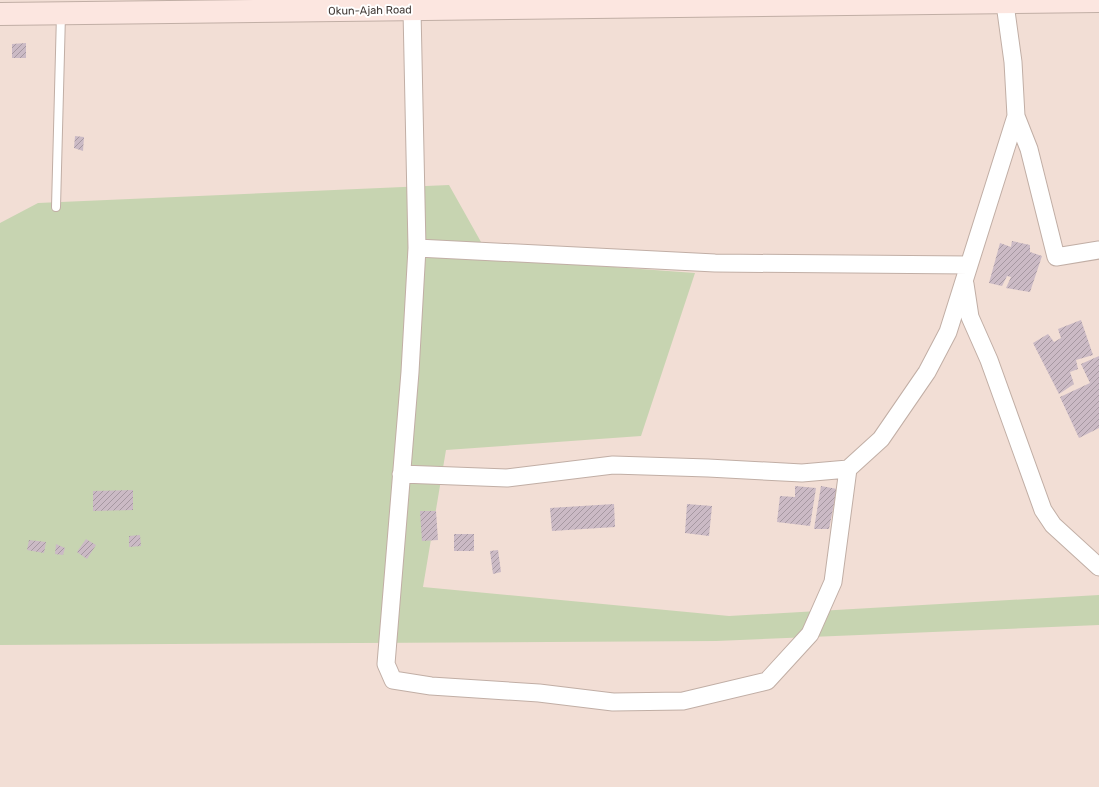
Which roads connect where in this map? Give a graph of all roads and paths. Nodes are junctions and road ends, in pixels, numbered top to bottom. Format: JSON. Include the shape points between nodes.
{"nodes":[{"id":1,"x":1099,"y":1,"type":"edge"},
{"id":2,"x":867,"y":2,"type":"edge"},
{"id":3,"x":537,"y":4,"type":"edge"},
{"id":4,"x":1006,"y":4,"type":"junction"},
{"id":5,"x":301,"y":6,"type":"edge"},
{"id":6,"x":412,"y":10,"type":"junction"},
{"id":7,"x":0,"y":14,"type":"edge"},
{"id":8,"x":61,"y":14,"type":"junction"},
{"id":9,"x":1016,"y":116,"type":"junction"},
{"id":10,"x":56,"y":207,"type":"dead end"},
{"id":11,"x":417,"y":248,"type":"junction"},
{"id":12,"x":1099,"y":250,"type":"edge"},
{"id":13,"x":966,"y":273,"type":"junction"},
{"id":14,"x":848,"y":469,"type":"junction"},
{"id":15,"x":401,"y":474,"type":"junction"},
{"id":16,"x":1099,"y":567,"type":"edge"}],
"edges":[{"from":1,"to":4,"type":"street","name":"Okun-Ajah Road"},
{"from":2,"to":3,"type":"street","name":"Okun-Ajah Road"},
{"from":2,"to":4,"type":"street","name":"Okun-Ajah Road"},
{"from":3,"to":6,"type":"street","name":"Okun-Ajah Road"},
{"from":4,"to":9,"type":"street"},
{"from":5,"to":6,"type":"street","name":"Okun-Ajah Road"},
{"from":5,"to":8,"type":"street","name":"Okun-Ajah Road"},
{"from":6,"to":11,"type":"street"},
{"from":7,"to":8,"type":"street","name":"Okun-Ajah Road"},
{"from":8,"to":10,"type":"lane"},
{"from":9,"to":12,"type":"street","via":[[1029,149],[1056,257]]},
{"from":9,"to":13,"type":"street"},
{"from":11,"to":13,"type":"street"},
{"from":11,"to":15,"type":"street"},
{"from":13,"to":14,"type":"street","via":[[948,332],[927,372],[881,439]]},
{"from":13,"to":16,"type":"street","via":[[970,316],[989,360],[1043,510],[1053,526]]},
{"from":14,"to":15,"type":"street","via":[[802,473],[613,465],[507,478]]},
{"from":14,"to":15,"type":"street","via":[[833,582],[810,634],[767,681],[683,701],[613,702],[540,693],[431,686],[393,680],[386,664]]}]}
